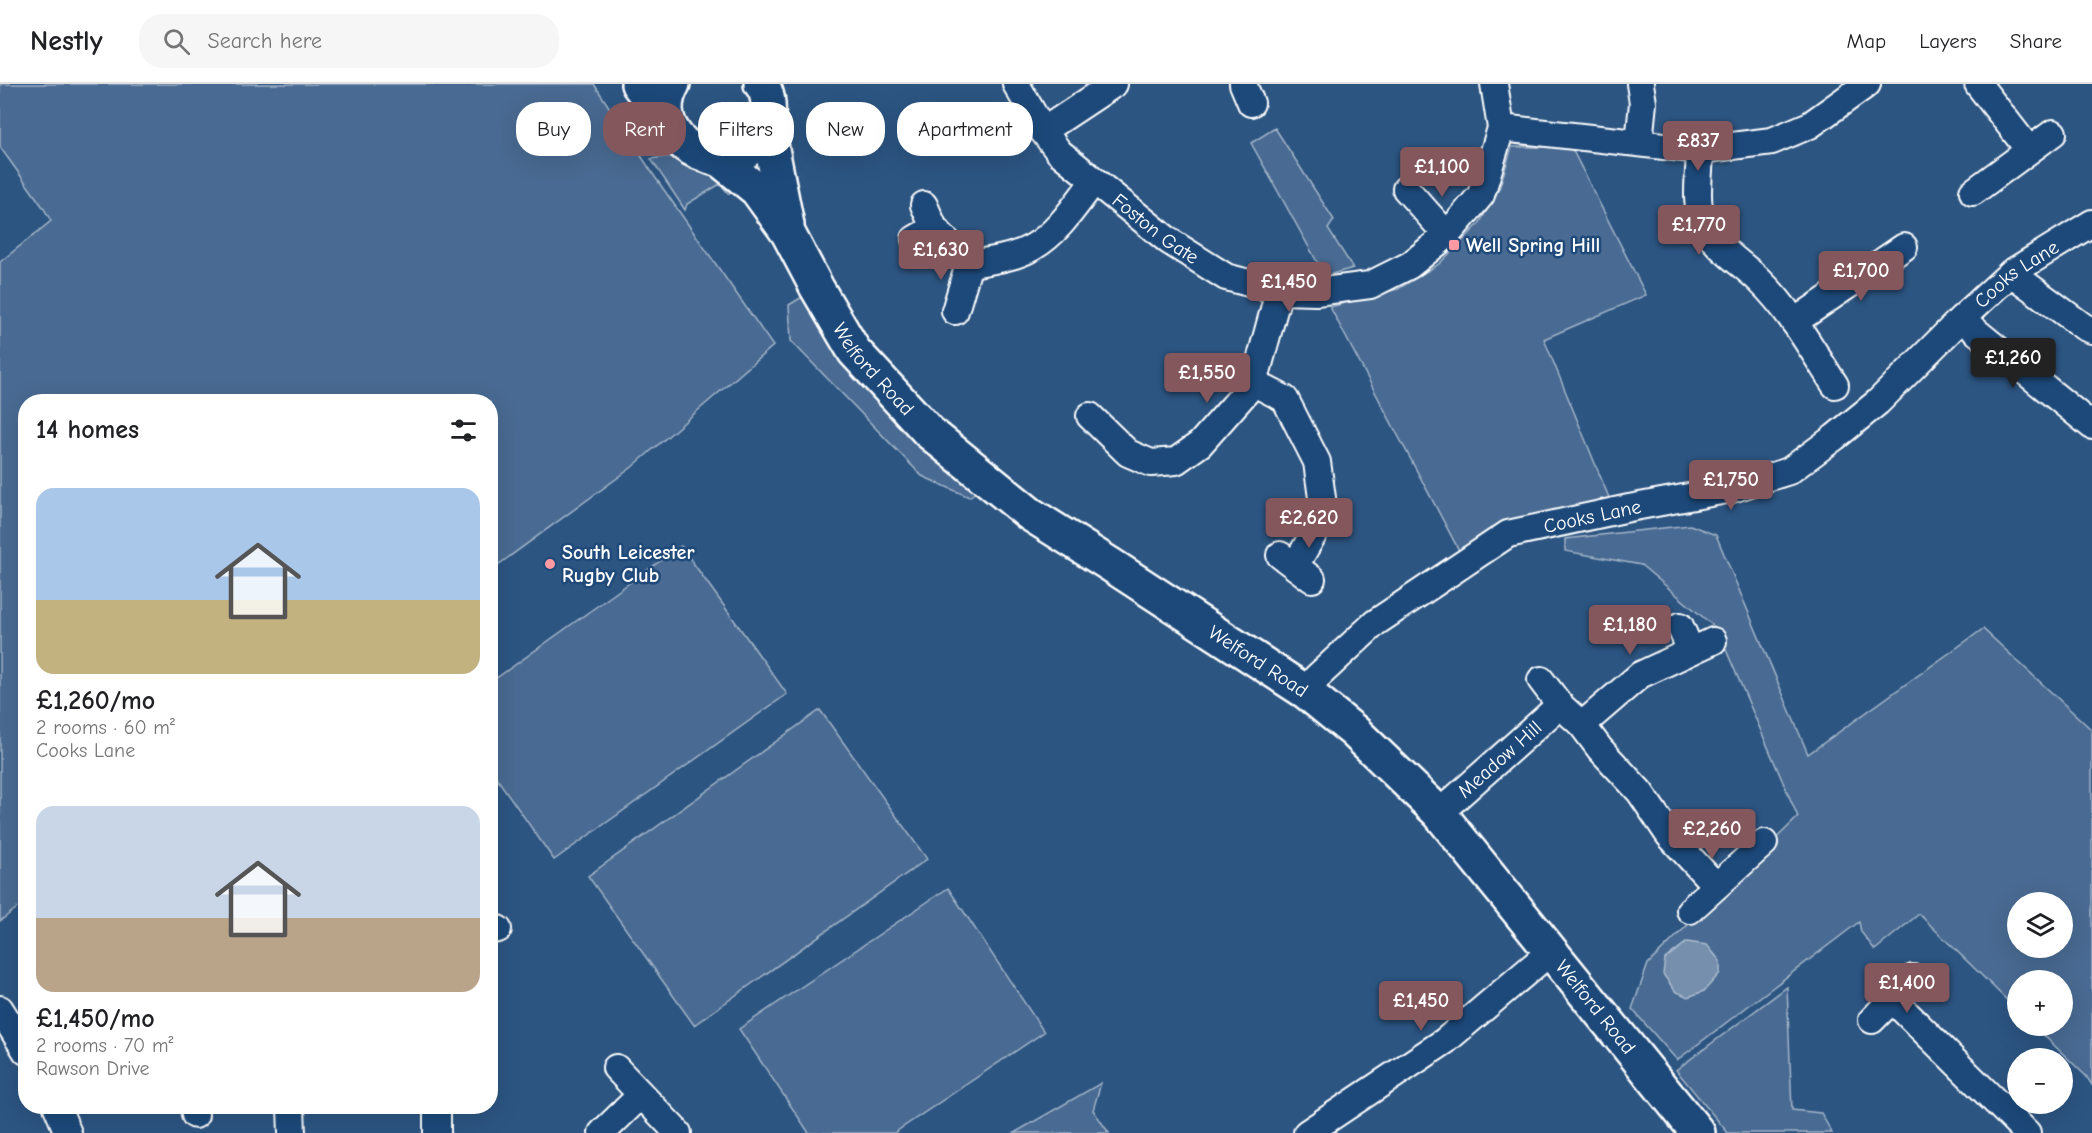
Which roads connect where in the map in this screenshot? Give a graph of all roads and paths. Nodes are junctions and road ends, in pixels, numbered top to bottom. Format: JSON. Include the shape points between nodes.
{"nodes":[{"id":1,"x":638,"y":84,"type":"edge"},
{"id":2,"x":674,"y":84,"type":"edge"},
{"id":3,"x":1016,"y":84,"type":"edge"},
{"id":4,"x":1114,"y":84,"type":"edge"},
{"id":5,"x":1494,"y":84,"type":"edge"},
{"id":6,"x":1640,"y":84,"type":"edge"},
{"id":7,"x":1867,"y":84,"type":"edge"},
{"id":8,"x":1978,"y":84,"type":"edge"},
{"id":9,"x":770,"y":100,"type":"edge"},
{"id":10,"x":652,"y":102,"type":"edge"},
{"id":11,"x":667,"y":102,"type":"edge"},
{"id":12,"x":1501,"y":128,"type":"junction"},
{"id":13,"x":1043,"y":131,"type":"junction"},
{"id":14,"x":2053,"y":133,"type":"dead end"},
{"id":15,"x":1639,"y":142,"type":"junction"},
{"id":16,"x":686,"y":144,"type":"edge"},
{"id":17,"x":1701,"y":150,"type":"junction"},
{"id":18,"x":2029,"y":150,"type":"junction"},
{"id":19,"x":720,"y":160,"type":"junction"},
{"id":20,"x":1094,"y":182,"type":"junction"},
{"id":21,"x":1406,"y":189,"type":"dead end"},
{"id":22,"x":1973,"y":192,"type":"dead end"},
{"id":23,"x":924,"y":224,"type":"dead end"},
{"id":24,"x":2092,"y":224,"type":"edge"},
{"id":25,"x":788,"y":232,"type":"junction"},
{"id":26,"x":1447,"y":235,"type":"junction"},
{"id":27,"x":1904,"y":247,"type":"dead end"},
{"id":28,"x":969,"y":264,"type":"junction"},
{"id":29,"x":2012,"y":273,"type":"junction"},
{"id":30,"x":1278,"y":291,"type":"junction"},
{"id":31,"x":955,"y":311,"type":"dead end"},
{"id":32,"x":1961,"y":319,"type":"junction"},
{"id":33,"x":1794,"y":322,"type":"junction"},
{"id":34,"x":2092,"y":330,"type":"edge"},
{"id":35,"x":1254,"y":383,"type":"junction"},
{"id":36,"x":1835,"y":385,"type":"dead end"},
{"id":37,"x":1090,"y":416,"type":"dead end"},
{"id":38,"x":2092,"y":426,"type":"edge"},
{"id":39,"x":1296,"y":567,"type":"dead end"},
{"id":40,"x":1680,"y":626,"type":"dead end"},
{"id":41,"x":1541,"y":680,"type":"dead end"},
{"id":42,"x":1306,"y":692,"type":"junction"},
{"id":43,"x":1560,"y":705,"type":"junction"},
{"id":44,"x":1582,"y":725,"type":"junction"},
{"id":45,"x":1438,"y":813,"type":"junction"},
{"id":46,"x":1764,"y":843,"type":"dead end"},
{"id":47,"x":1716,"y":886,"type":"junction"},
{"id":48,"x":1690,"y":910,"type":"dead end"},
{"id":49,"x":1550,"y":952,"type":"junction"},
{"id":50,"x":1913,"y":978,"type":"dead end"},
{"id":51,"x":1892,"y":999,"type":"junction"},
{"id":52,"x":0,"y":1009,"type":"edge"},
{"id":53,"x":1872,"y":1020,"type":"dead end"},
{"id":54,"x":18,"y":1038,"type":"edge"},
{"id":55,"x":616,"y":1068,"type":"dead end"},
{"id":56,"x":641,"y":1095,"type":"junction"},
{"id":57,"x":60,"y":1114,"type":"edge"},
{"id":58,"x":291,"y":1114,"type":"edge"},
{"id":59,"x":437,"y":1114,"type":"edge"},
{"id":60,"x":68,"y":1133,"type":"edge"},
{"id":61,"x":292,"y":1133,"type":"edge"},
{"id":62,"x":437,"y":1133,"type":"edge"},
{"id":63,"x":602,"y":1133,"type":"edge"},
{"id":64,"x":678,"y":1133,"type":"edge"},
{"id":65,"x":1307,"y":1133,"type":"edge"},
{"id":66,"x":1698,"y":1133,"type":"edge"},
{"id":67,"x":2027,"y":1133,"type":"edge"}],
"edges":[{"from":1,"to":10,"type":"main road"},
{"from":2,"to":11,"type":"main road"},
{"from":3,"to":13,"type":"street","name":"Foston Gate"},
{"from":4,"to":13,"type":"street"},
{"from":5,"to":12,"type":"street","name":"Foston Gate"},
{"from":6,"to":15,"type":"street"},
{"from":7,"to":17,"type":"street","via":[[1810,125],[1772,141]]},
{"from":8,"to":18,"type":"street"},
{"from":9,"to":19,"type":"main road","via":[[760,138],[745,152]]},
{"from":9,"to":25,"type":"main road","name":"Welford Road"},
{"from":12,"to":15,"type":"street"},
{"from":12,"to":26,"type":"street","name":"Foston Gate","via":[[1481,195]]},
{"from":13,"to":20,"type":"street","name":"Foston Gate","via":[[1059,152]]},
{"from":14,"to":18,"type":"street"},
{"from":15,"to":17,"type":"street"},
{"from":16,"to":19,"type":"main road","name":"Welford Road"},
{"from":17,"to":33,"type":"street","via":[[1699,211],[1704,226],[1712,238],[1762,282]]},
{"from":18,"to":22,"type":"street"},
{"from":19,"to":25,"type":"main road","name":"Welford Road","via":[[757,190]]},
{"from":20,"to":28,"type":"street","via":[[1058,227],[1033,247],[998,260]]},
{"from":20,"to":30,"type":"street","name":"Foston Gate","via":[[1169,241],[1226,277]]},
{"from":21,"to":26,"type":"street"},
{"from":23,"to":28,"type":"street"},
{"from":24,"to":29,"type":"street","name":"Cooks Lane"},
{"from":25,"to":42,"type":"main road","name":"Welford Road","via":[[854,351],[929,432],[1030,514]]},
{"from":26,"to":30,"type":"street","name":"Foston Gate","via":[[1410,265],[1370,285],[1316,292]]},
{"from":27,"to":33,"type":"street"},
{"from":28,"to":31,"type":"street"},
{"from":29,"to":32,"type":"street","name":"Cooks Lane"},
{"from":29,"to":34,"type":"street"},
{"from":30,"to":35,"type":"street"},
{"from":32,"to":38,"type":"street"},
{"from":32,"to":42,"type":"street","name":"Cooks Lane","via":[[1878,402],[1789,471],[1732,489],[1508,534],[1375,623]]},
{"from":33,"to":36,"type":"street"},
{"from":35,"to":37,"type":"street","via":[[1200,444],[1176,461],[1151,463],[1128,453]]},
{"from":35,"to":39,"type":"street","via":[[1285,399],[1317,462],[1323,505],[1317,528]]},
{"from":40,"to":44,"type":"street","via":[[1702,646],[1640,675]]},
{"from":41,"to":43,"type":"street","name":"Meadow Hill"},
{"from":42,"to":45,"type":"main road","name":"Welford Road","via":[[1354,731]]},
{"from":43,"to":44,"type":"street","name":"Meadow Hill"},
{"from":43,"to":45,"type":"street","name":"Meadow Hill"},
{"from":44,"to":47,"type":"street","name":"Meadow Hill","via":[[1640,792],[1669,835]]},
{"from":45,"to":49,"type":"main road","name":"Welford Road"},
{"from":46,"to":47,"type":"street"},
{"from":47,"to":48,"type":"street"},
{"from":49,"to":65,"type":"street","via":[[1445,1041]]},
{"from":49,"to":66,"type":"main road","name":"Welford Road"},
{"from":50,"to":51,"type":"street"},
{"from":51,"to":53,"type":"street"},
{"from":51,"to":67,"type":"street"},
{"from":52,"to":54,"type":"street"},
{"from":55,"to":56,"type":"street"},
{"from":56,"to":63,"type":"street"},
{"from":56,"to":64,"type":"street"},
{"from":57,"to":60,"type":"street"},
{"from":58,"to":61,"type":"street"},
{"from":59,"to":62,"type":"street"}]}
